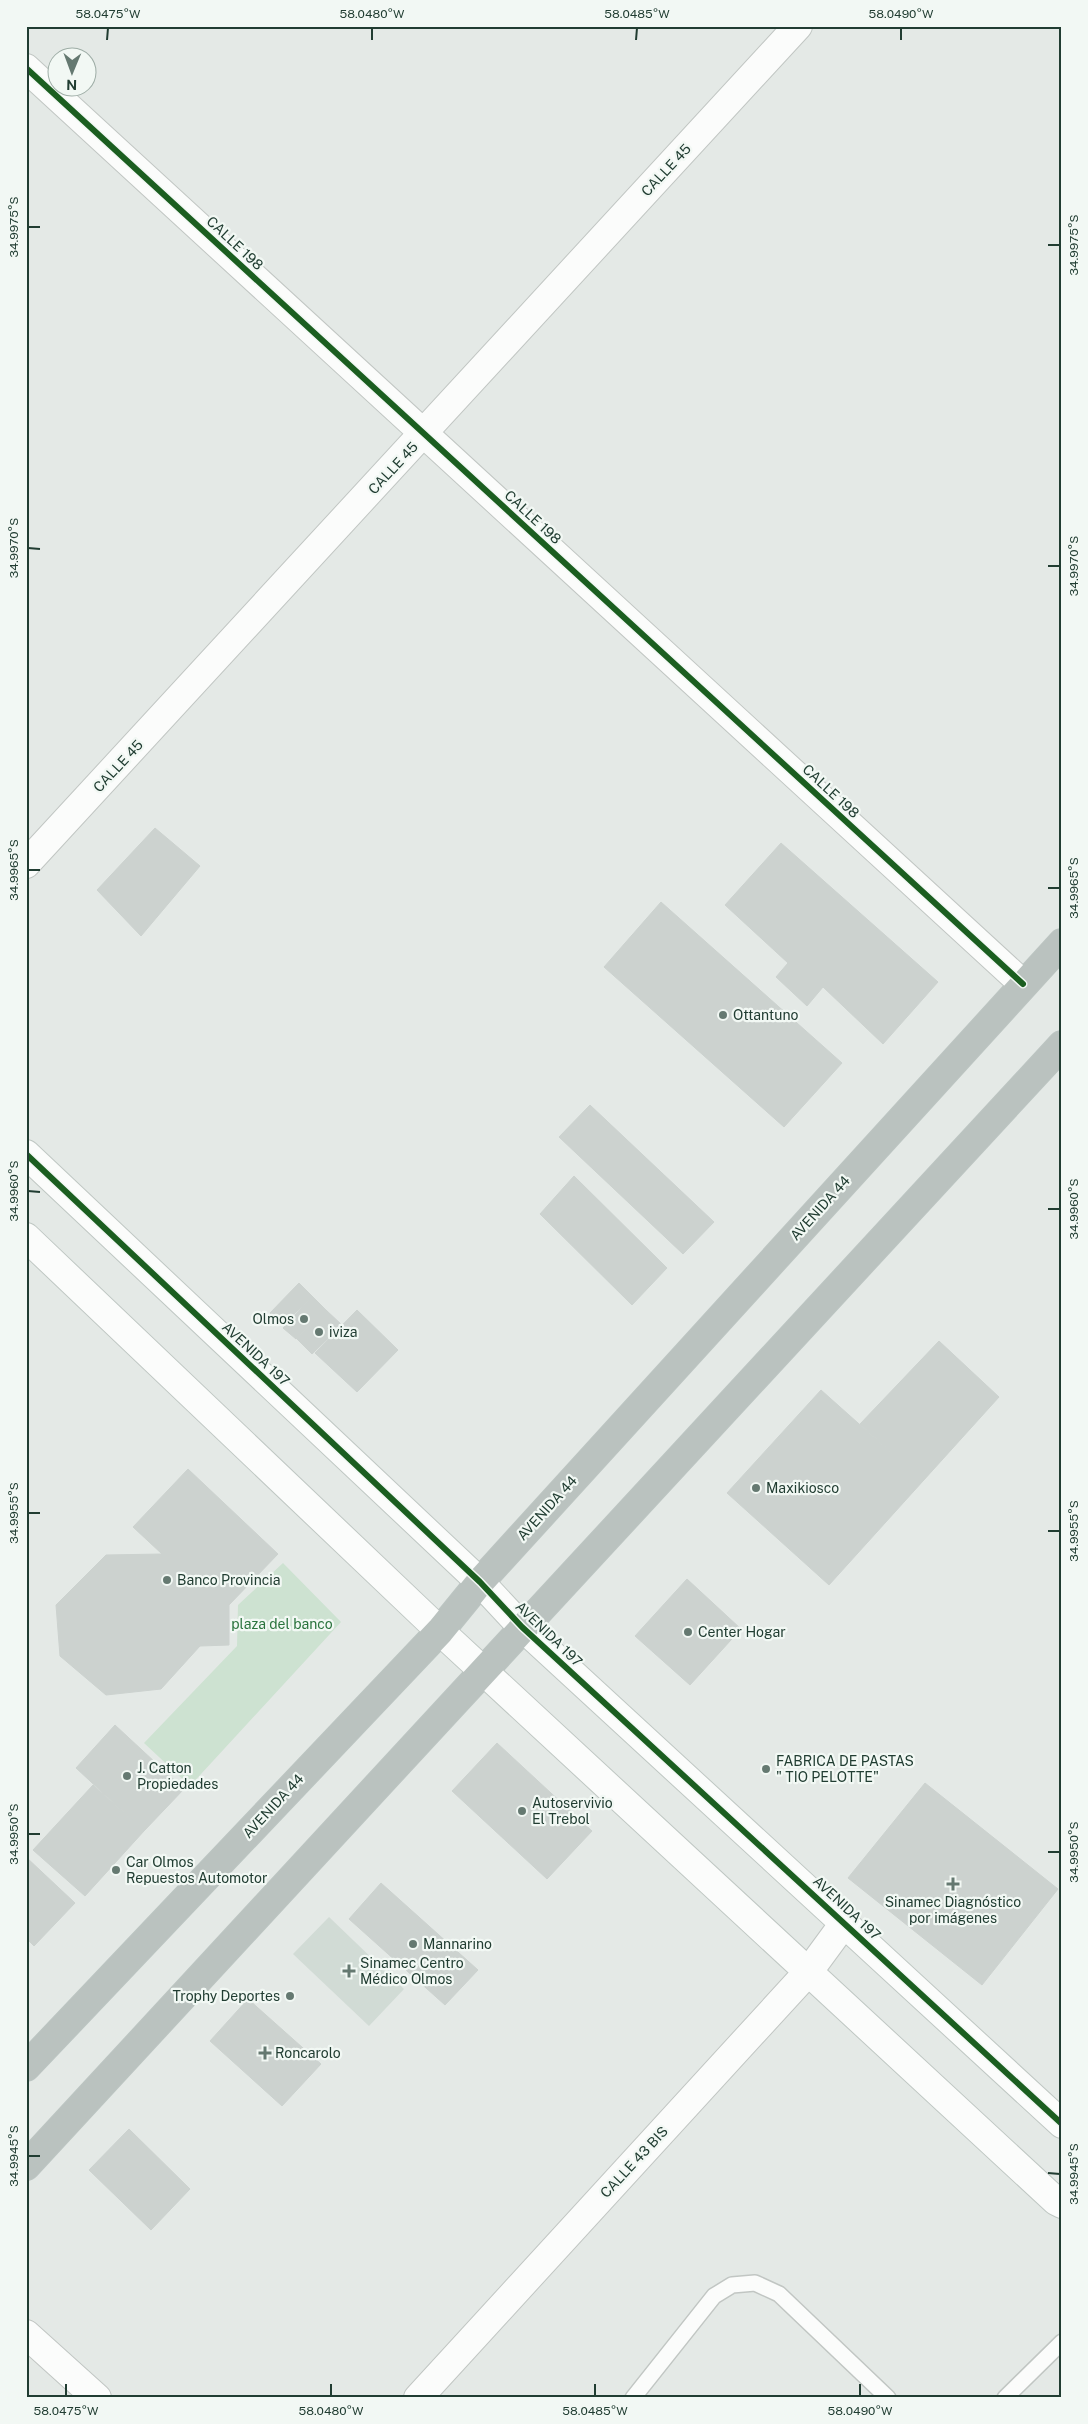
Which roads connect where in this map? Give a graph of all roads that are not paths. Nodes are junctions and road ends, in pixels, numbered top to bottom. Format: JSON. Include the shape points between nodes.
{"nodes":[{"id":1,"x":798,"y":26,"type":"edge"},
{"id":2,"x":26,"y":68,"type":"edge"},
{"id":3,"x":424,"y":434,"type":"junction"},
{"id":4,"x":26,"y":864,"type":"edge"},
{"id":5,"x":1062,"y":942,"type":"edge"},
{"id":6,"x":1023,"y":984,"type":"junction"},
{"id":7,"x":1062,"y":1045,"type":"edge"},
{"id":8,"x":26,"y":1154,"type":"edge"},
{"id":9,"x":26,"y":1237,"type":"edge"},
{"id":10,"x":480,"y":1582,"type":"junction"},
{"id":11,"x":522,"y":1628,"type":"junction"},
{"id":12,"x":440,"y":1630,"type":"junction"},
{"id":13,"x":484,"y":1670,"type":"junction"},
{"id":14,"x":845,"y":1922,"type":"junction"},
{"id":15,"x":809,"y":1971,"type":"junction"},
{"id":16,"x":26,"y":2067,"type":"edge"},
{"id":17,"x":1062,"y":2124,"type":"edge"},
{"id":18,"x":26,"y":2166,"type":"edge"},
{"id":19,"x":1060,"y":2200,"type":"edge"},
{"id":20,"x":26,"y":2334,"type":"edge"},
{"id":21,"x":1062,"y":2342,"type":"edge"},
{"id":22,"x":1009,"y":2396,"type":"edge"},
{"id":23,"x":97,"y":2398,"type":"edge"},
{"id":24,"x":418,"y":2398,"type":"edge"},
{"id":25,"x":633,"y":2398,"type":"edge"},
{"id":26,"x":888,"y":2398,"type":"edge"}],
"edges":[{"from":1,"to":3,"type":"street","name":"CALLE 45"},
{"from":2,"to":3,"type":"street","name":"CALLE 198"},
{"from":3,"to":4,"type":"street","name":"CALLE 45"},
{"from":3,"to":6,"type":"street","name":"CALLE 198"},
{"from":5,"to":6,"type":"highway","name":"AVENIDA 44"},
{"from":6,"to":10,"type":"highway","name":"AVENIDA 44"},
{"from":7,"to":11,"type":"highway"},
{"from":8,"to":10,"type":"street","name":"AVENIDA 197"},
{"from":9,"to":12,"type":"street"},
{"from":10,"to":11,"type":"street","name":"AVENIDA 197"},
{"from":10,"to":12,"type":"highway","name":"AVENIDA 44"},
{"from":11,"to":13,"type":"highway"},
{"from":11,"to":14,"type":"street","name":"AVENIDA 197"},
{"from":12,"to":13,"type":"street"},
{"from":12,"to":16,"type":"highway","name":"AVENIDA 44"},
{"from":13,"to":15,"type":"street"},
{"from":13,"to":18,"type":"highway"},
{"from":14,"to":15,"type":"street","name":"CALLE 43 BIS"},
{"from":14,"to":17,"type":"street","name":"AVENIDA 197"},
{"from":15,"to":19,"type":"street"},
{"from":15,"to":24,"type":"street","name":"CALLE 43 BIS"},
{"from":20,"to":23,"type":"street"},
{"from":21,"to":22,"type":"lane"},
{"from":25,"to":26,"type":"lane","via":[[714,2296],[732,2285],[755,2283],[780,2294]]}]}
